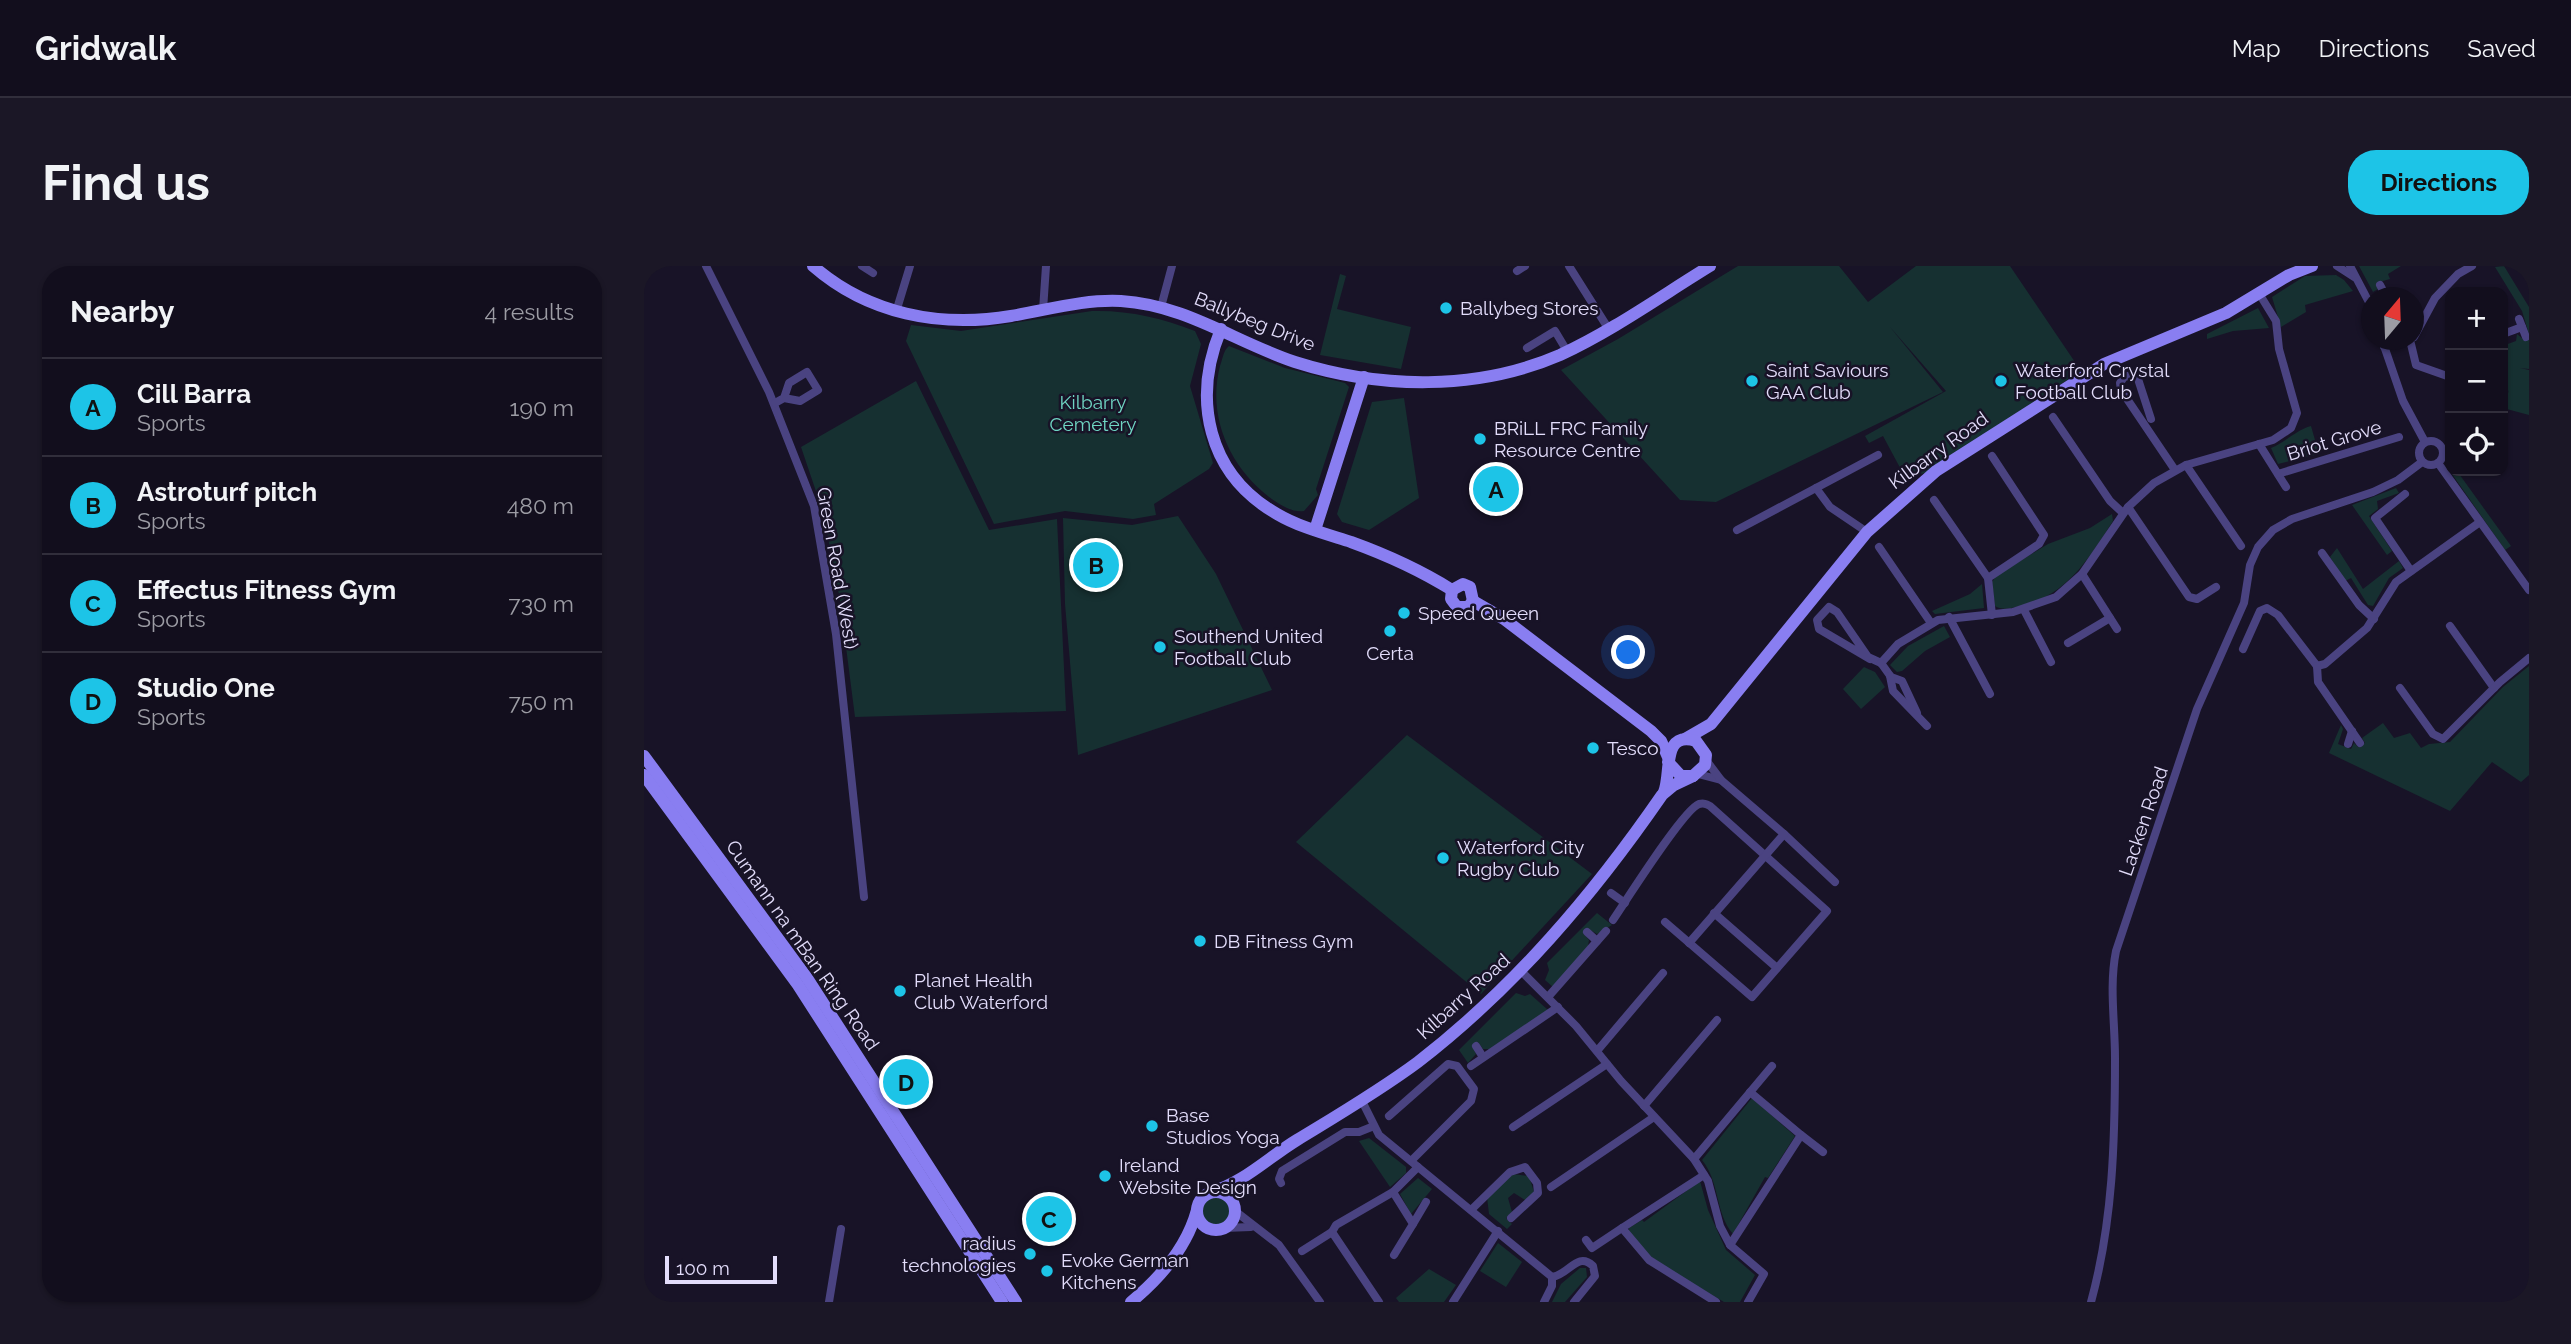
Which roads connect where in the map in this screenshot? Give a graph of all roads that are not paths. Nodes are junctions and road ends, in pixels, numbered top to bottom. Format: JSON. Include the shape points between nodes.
{"nodes":[{"id":1,"x":706,"y":266,"type":"edge"},
{"id":2,"x":862,"y":266,"type":"edge"},
{"id":3,"x":910,"y":266,"type":"edge"},
{"id":4,"x":1046,"y":266,"type":"edge"},
{"id":5,"x":1172,"y":266,"type":"edge"},
{"id":6,"x":1569,"y":266,"type":"edge"},
{"id":7,"x":1710,"y":266,"type":"edge"},
{"id":8,"x":2312,"y":266,"type":"edge"},
{"id":9,"x":2337,"y":266,"type":"edge"},
{"id":10,"x":2350,"y":266,"type":"edge"},
{"id":11,"x":2452,"y":266,"type":"edge"},
{"id":12,"x":2472,"y":266,"type":"edge"},
{"id":13,"x":820,"y":268,"type":"edge"},
{"id":14,"x":2293,"y":271,"type":"edge"},
{"id":15,"x":873,"y":273,"type":"dead end"},
{"id":16,"x":2458,"y":274,"type":"junction"},
{"id":17,"x":2358,"y":281,"type":"junction"},
{"id":18,"x":2361,"y":287,"type":"edge"},
{"id":19,"x":2260,"y":295,"type":"junction"},
{"id":20,"x":1161,"y":307,"type":"junction"},
{"id":21,"x":1044,"y":310,"type":"junction"},
{"id":22,"x":896,"y":312,"type":"junction"},
{"id":23,"x":2424,"y":315,"type":"edge"},
{"id":24,"x":1221,"y":328,"type":"junction"},
{"id":25,"x":1608,"y":328,"type":"junction"},
{"id":26,"x":2508,"y":331,"type":"edge"},
{"id":27,"x":2526,"y":337,"type":"dead end"},
{"id":28,"x":1527,"y":348,"type":"dead end"},
{"id":29,"x":2385,"y":350,"type":"edge"},
{"id":30,"x":2413,"y":350,"type":"edge"},
{"id":31,"x":1567,"y":351,"type":"junction"},
{"id":32,"x":2445,"y":375,"type":"edge"},
{"id":33,"x":1364,"y":377,"type":"junction"},
{"id":34,"x":784,"y":398,"type":"dead end"},
{"id":35,"x":775,"y":403,"type":"junction"},
{"id":36,"x":2053,"y":417,"type":"dead end"},
{"id":37,"x":2151,"y":419,"type":"dead end"},
{"id":38,"x":2399,"y":437,"type":"dead end"},
{"id":39,"x":2425,"y":442,"type":"junction"},
{"id":40,"x":2259,"y":444,"type":"junction"},
{"id":41,"x":1878,"y":454,"type":"dead end"},
{"id":42,"x":1992,"y":456,"type":"dead end"},
{"id":43,"x":2422,"y":462,"type":"junction"},
{"id":44,"x":2438,"y":463,"type":"junction"},
{"id":45,"x":2186,"y":465,"type":"junction"},
{"id":46,"x":2175,"y":470,"type":"junction"},
{"id":47,"x":2278,"y":474,"type":"junction"},
{"id":48,"x":2286,"y":487,"type":"dead end"},
{"id":49,"x":1816,"y":488,"type":"junction"},
{"id":50,"x":2405,"y":494,"type":"dead end"},
{"id":51,"x":1934,"y":500,"type":"dead end"},
{"id":52,"x":2125,"y":510,"type":"junction"},
{"id":53,"x":2480,"y":522,"type":"junction"},
{"id":54,"x":1315,"y":530,"type":"junction"},
{"id":55,"x":1737,"y":530,"type":"dead end"},
{"id":56,"x":1867,"y":532,"type":"junction"},
{"id":57,"x":2241,"y":546,"type":"dead end"},
{"id":58,"x":1879,"y":547,"type":"dead end"},
{"id":59,"x":2322,"y":553,"type":"dead end"},
{"id":60,"x":2411,"y":571,"type":"junction"},
{"id":61,"x":2082,"y":575,"type":"junction"},
{"id":62,"x":1988,"y":578,"type":"junction"},
{"id":63,"x":2216,"y":587,"type":"dead end"},
{"id":64,"x":2529,"y":590,"type":"edge"},
{"id":65,"x":2024,"y":610,"type":"junction"},
{"id":66,"x":1992,"y":615,"type":"junction"},
{"id":67,"x":1949,"y":617,"type":"junction"},
{"id":68,"x":2110,"y":618,"type":"junction"},
{"id":69,"x":2374,"y":619,"type":"junction"},
{"id":70,"x":1931,"y":623,"type":"junction"},
{"id":71,"x":2450,"y":626,"type":"dead end"},
{"id":72,"x":2117,"y":629,"type":"dead end"},
{"id":73,"x":2068,"y":643,"type":"dead end"},
{"id":74,"x":2243,"y":649,"type":"dead end"},
{"id":75,"x":2529,"y":658,"type":"edge"},
{"id":76,"x":1870,"y":659,"type":"junction"},
{"id":77,"x":2051,"y":662,"type":"dead end"},
{"id":78,"x":1881,"y":663,"type":"junction"},
{"id":79,"x":2317,"y":666,"type":"junction"},
{"id":80,"x":2400,"y":688,"type":"dead end"},
{"id":81,"x":2494,"y":688,"type":"junction"},
{"id":82,"x":1990,"y":694,"type":"dead end"},
{"id":83,"x":1715,"y":720,"type":"junction"},
{"id":84,"x":1927,"y":726,"type":"dead end"},
{"id":85,"x":1651,"y":731,"type":"junction"},
{"id":86,"x":2352,"y":731,"type":"junction"},
{"id":87,"x":1682,"y":739,"type":"junction"},
{"id":88,"x":2360,"y":743,"type":"dead end"},
{"id":89,"x":2348,"y":744,"type":"dead end"},
{"id":90,"x":644,"y":756,"type":"edge"},
{"id":91,"x":1706,"y":757,"type":"junction"},
{"id":92,"x":1668,"y":760,"type":"junction"},
{"id":93,"x":644,"y":775,"type":"edge"},
{"id":94,"x":1696,"y":775,"type":"junction"},
{"id":95,"x":1721,"y":780,"type":"junction"},
{"id":96,"x":1662,"y":795,"type":"junction"},
{"id":97,"x":1784,"y":834,"type":"junction"},
{"id":98,"x":1765,"y":855,"type":"junction"},
{"id":99,"x":1835,"y":882,"type":"dead end"},
{"id":100,"x":1611,"y":893,"type":"dead end"},
{"id":101,"x":864,"y":897,"type":"dead end"},
{"id":102,"x":1625,"y":903,"type":"junction"},
{"id":103,"x":1714,"y":913,"type":"junction"},
{"id":104,"x":1612,"y":920,"type":"dead end"},
{"id":105,"x":1665,"y":922,"type":"dead end"},
{"id":106,"x":1606,"y":931,"type":"dead end"},
{"id":107,"x":1587,"y":932,"type":"dead end"},
{"id":108,"x":1597,"y":941,"type":"junction"},
{"id":109,"x":1689,"y":943,"type":"junction"},
{"id":110,"x":1777,"y":968,"type":"junction"},
{"id":111,"x":1521,"y":971,"type":"junction"},
{"id":112,"x":1663,"y":973,"type":"dead end"},
{"id":113,"x":1548,"y":997,"type":"junction"},
{"id":114,"x":1558,"y":1007,"type":"junction"},
{"id":115,"x":1717,"y":1020,"type":"dead end"},
{"id":116,"x":1476,"y":1046,"type":"dead end"},
{"id":117,"x":1597,"y":1051,"type":"junction"},
{"id":118,"x":1483,"y":1058,"type":"junction"},
{"id":119,"x":1607,"y":1064,"type":"junction"},
{"id":120,"x":1471,"y":1066,"type":"dead end"},
{"id":121,"x":1772,"y":1066,"type":"dead end"},
{"id":122,"x":1750,"y":1092,"type":"junction"},
{"id":123,"x":1362,"y":1101,"type":"junction"},
{"id":124,"x":1644,"y":1106,"type":"junction"},
{"id":125,"x":1389,"y":1116,"type":"dead end"},
{"id":126,"x":1654,"y":1117,"type":"junction"},
{"id":127,"x":1374,"y":1126,"type":"junction"},
{"id":128,"x":1513,"y":1127,"type":"dead end"},
{"id":129,"x":1801,"y":1135,"type":"junction"},
{"id":130,"x":1823,"y":1152,"type":"dead end"},
{"id":131,"x":1694,"y":1159,"type":"junction"},
{"id":132,"x":1414,"y":1164,"type":"junction"},
{"id":133,"x":1704,"y":1175,"type":"junction"},
{"id":134,"x":1244,"y":1177,"type":"junction"},
{"id":135,"x":1280,"y":1183,"type":"dead end"},
{"id":136,"x":1550,"y":1186,"type":"dead end"},
{"id":137,"x":1211,"y":1192,"type":"junction"},
{"id":138,"x":1393,"y":1192,"type":"junction"},
{"id":139,"x":1514,"y":1200,"type":"dead end"},
{"id":140,"x":1426,"y":1202,"type":"dead end"},
{"id":141,"x":1521,"y":1208,"type":"junction"},
{"id":142,"x":1197,"y":1209,"type":"junction"},
{"id":143,"x":1235,"y":1209,"type":"junction"},
{"id":144,"x":1471,"y":1210,"type":"junction"},
{"id":145,"x":1511,"y":1218,"type":"dead end"},
{"id":146,"x":1413,"y":1224,"type":"junction"},
{"id":147,"x":841,"y":1228,"type":"dead end"},
{"id":148,"x":1622,"y":1228,"type":"junction"},
{"id":149,"x":1219,"y":1229,"type":"junction"},
{"id":150,"x":1257,"y":1229,"type":"junction"},
{"id":151,"x":1498,"y":1231,"type":"junction"},
{"id":152,"x":1332,"y":1232,"type":"junction"},
{"id":153,"x":1730,"y":1245,"type":"junction"},
{"id":154,"x":1592,"y":1248,"type":"dead end"},
{"id":155,"x":1178,"y":1251,"type":"junction"},
{"id":156,"x":1302,"y":1251,"type":"dead end"},
{"id":157,"x":1394,"y":1255,"type":"dead end"},
{"id":158,"x":1552,"y":1277,"type":"junction"},
{"id":159,"x":829,"y":1302,"type":"edge"},
{"id":160,"x":1002,"y":1302,"type":"edge"},
{"id":161,"x":1016,"y":1302,"type":"edge"},
{"id":162,"x":1131,"y":1302,"type":"edge"},
{"id":163,"x":1320,"y":1302,"type":"edge"},
{"id":164,"x":1379,"y":1302,"type":"edge"},
{"id":165,"x":1453,"y":1302,"type":"edge"},
{"id":166,"x":1544,"y":1302,"type":"edge"},
{"id":167,"x":1574,"y":1302,"type":"edge"},
{"id":168,"x":1716,"y":1302,"type":"edge"},
{"id":169,"x":1748,"y":1302,"type":"edge"},
{"id":170,"x":2091,"y":1302,"type":"edge"}],
"edges":[{"from":1,"to":35,"type":"street","name":"Green Road (West)"},
{"from":2,"to":15,"type":"street"},
{"from":3,"to":22,"type":"street"},
{"from":4,"to":21,"type":"street"},
{"from":5,"to":20,"type":"street"},
{"from":6,"to":25,"type":"street"},
{"from":7,"to":25,"type":"street","name":"Ballybeg Drive"},
{"from":8,"to":14,"type":"street","name":"Kilbarry Road"},
{"from":9,"to":17,"type":"street"},
{"from":10,"to":17,"type":"street"},
{"from":11,"to":16,"type":"street"},
{"from":12,"to":16,"type":"street"},
{"from":13,"to":22,"type":"street","name":"Ballybeg Drive","via":[[852,294]]},
{"from":14,"to":19,"type":"street","name":"Kilbarry Road"},
{"from":16,"to":23,"type":"street"},
{"from":17,"to":18,"type":"street"},
{"from":19,"to":40,"type":"street","via":[[2276,321],[2278,349],[2297,417],[2284,434]]},
{"from":19,"to":56,"type":"street","name":"Kilbarry Road","via":[[2080,377],[1936,471]]},
{"from":20,"to":21,"type":"street","name":"Ballybeg Drive","via":[[1104,300]]},
{"from":20,"to":24,"type":"street","name":"Ballybeg Drive"},
{"from":21,"to":22,"type":"street","name":"Ballybeg Drive","via":[[961,321]]},
{"from":24,"to":33,"type":"street","name":"Ballybeg Drive","via":[[1295,362]]},
{"from":24,"to":54,"type":"street","via":[[1206,384],[1207,412],[1218,449],[1232,474],[1259,502]]},
{"from":25,"to":31,"type":"street","name":"Ballybeg Drive"},
{"from":26,"to":27,"type":"street","via":[[2521,323]]},
{"from":28,"to":31,"type":"street","via":[[1555,331]]},
{"from":29,"to":39,"type":"street","via":[[2403,401]]},
{"from":30,"to":32,"type":"street","via":[[2416,365]]},
{"from":31,"to":33,"type":"street","name":"Ballybeg Drive","via":[[1465,380],[1414,382]]},
{"from":33,"to":54,"type":"street"},
{"from":34,"to":35,"type":"street"},
{"from":35,"to":101,"type":"street","name":"Green Road (West)","via":[[810,491],[825,562]]},
{"from":36,"to":52,"type":"street","via":[[2110,501]]},
{"from":37,"to":46,"type":"street","via":[[2140,381],[2134,375],[2126,376],[2121,390]]},
{"from":38,"to":47,"type":"street","name":"Briot Grove"},
{"from":39,"to":43,"type":"street","via":[[2418,451]]},
{"from":39,"to":44,"type":"street","via":[[2440,445],[2443,453]]},
{"from":40,"to":45,"type":"street"},
{"from":40,"to":47,"type":"street","name":"Briot Grove"},
{"from":41,"to":49,"type":"street"},
{"from":42,"to":62,"type":"street","via":[[2044,537]]},
{"from":43,"to":44,"type":"street"},
{"from":43,"to":170,"type":"street","name":"Lacken Road","via":[[2373,492],[2292,519],[2267,536],[2254,553],[2244,603],[2197,709],[2116,951],[2112,979],[2112,1188]]},
{"from":44,"to":53,"type":"street"},
{"from":45,"to":46,"type":"street"},
{"from":45,"to":57,"type":"street"},
{"from":46,"to":52,"type":"street"},
{"from":47,"to":48,"type":"street","name":"Briot Grove"},
{"from":49,"to":55,"type":"street"},
{"from":49,"to":56,"type":"street","via":[[1830,507]]},
{"from":50,"to":60,"type":"street","via":[[2375,518]]},
{"from":51,"to":62,"type":"street"},
{"from":52,"to":61,"type":"street"},
{"from":52,"to":63,"type":"street","via":[[2189,597],[2208,599]]},
{"from":53,"to":60,"type":"street"},
{"from":53,"to":64,"type":"street"},
{"from":54,"to":85,"type":"street","via":[[1400,561],[1452,590],[1457,607],[1465,608],[1474,601]]},
{"from":56,"to":83,"type":"street","name":"Kilbarry Road"},
{"from":58,"to":70,"type":"street"},
{"from":59,"to":69,"type":"street"},
{"from":60,"to":69,"type":"street","via":[[2394,584]]},
{"from":61,"to":65,"type":"street","via":[[2056,597]]},
{"from":61,"to":68,"type":"street"},
{"from":62,"to":66,"type":"street"},
{"from":65,"to":66,"type":"street"},
{"from":65,"to":77,"type":"street"},
{"from":66,"to":67,"type":"street"},
{"from":67,"to":70,"type":"street"},
{"from":67,"to":82,"type":"street"},
{"from":68,"to":72,"type":"street"},
{"from":68,"to":73,"type":"street"},
{"from":69,"to":79,"type":"street","via":[[2351,643]]},
{"from":70,"to":78,"type":"street","via":[[1898,644]]},
{"from":71,"to":81,"type":"street"},
{"from":74,"to":79,"type":"street","via":[[2260,611],[2267,608],[2280,617]]},
{"from":75,"to":81,"type":"street"},
{"from":76,"to":76,"type":"street","via":[[1837,612],[1824,609],[1817,620],[1819,629]]},
{"from":76,"to":78,"type":"street"},
{"from":78,"to":84,"type":"street","via":[[1890,676],[1903,682]]},
{"from":79,"to":86,"type":"street","via":[[2318,682]]},
{"from":80,"to":81,"type":"street","via":[[2433,734],[2443,739]]},
{"from":83,"to":87,"type":"street","name":"Kilbarry Road","via":[[1699,734]]},
{"from":83,"to":91,"type":"street","name":"Kilbarry Road"},
{"from":85,"to":87,"type":"street"},
{"from":85,"to":92,"type":"street","via":[[1661,741]]},
{"from":86,"to":88,"type":"street"},
{"from":86,"to":89,"type":"street"},
{"from":87,"to":91,"type":"street","via":[[1701,744]]},
{"from":87,"to":92,"type":"street","via":[[1671,747]]},
{"from":90,"to":161,"type":"street","name":"Cumann na mBan Ring Road","via":[[807,978]]},
{"from":91,"to":94,"type":"street"},
{"from":91,"to":95,"type":"street"},
{"from":92,"to":94,"type":"street","via":[[1681,776]]},
{"from":92,"to":96,"type":"street","name":"Kilbarry Road","via":[[1668,781]]},
{"from":93,"to":160,"type":"street","name":"Cumann na mBan Ring Road","via":[[798,985]]},
{"from":94,"to":95,"type":"street"},
{"from":94,"to":96,"type":"street","name":"Kilbarry Road"},
{"from":95,"to":97,"type":"street"},
{"from":96,"to":111,"type":"street","name":"Kilbarry Road","via":[[1590,895]]},
{"from":97,"to":98,"type":"street"},
{"from":97,"to":99,"type":"street"},
{"from":98,"to":102,"type":"street","via":[[1703,804],[1697,806]]},
{"from":98,"to":103,"type":"street"},
{"from":98,"to":110,"type":"street","via":[[1827,911]]},
{"from":100,"to":102,"type":"street"},
{"from":102,"to":104,"type":"street"},
{"from":103,"to":109,"type":"street"},
{"from":103,"to":110,"type":"street"},
{"from":105,"to":109,"type":"street"},
{"from":106,"to":108,"type":"street"},
{"from":107,"to":108,"type":"street"},
{"from":108,"to":113,"type":"street"},
{"from":109,"to":110,"type":"street","via":[[1752,997]]},
{"from":111,"to":113,"type":"street"},
{"from":111,"to":123,"type":"street","name":"Kilbarry Road","via":[[1447,1039]]},
{"from":112,"to":117,"type":"street"},
{"from":113,"to":114,"type":"street"},
{"from":114,"to":117,"type":"street"},
{"from":114,"to":118,"type":"street"},
{"from":115,"to":124,"type":"street"},
{"from":116,"to":118,"type":"street"},
{"from":117,"to":119,"type":"street"},
{"from":118,"to":120,"type":"street"},
{"from":119,"to":124,"type":"street"},
{"from":119,"to":128,"type":"street"},
{"from":121,"to":122,"type":"street"},
{"from":122,"to":129,"type":"street"},
{"from":122,"to":131,"type":"street"},
{"from":123,"to":127,"type":"street"},
{"from":123,"to":134,"type":"street","name":"Kilbarry Road"},
{"from":124,"to":126,"type":"street"},
{"from":125,"to":132,"type":"street","via":[[1447,1064],[1457,1066],[1474,1089],[1471,1101]]},
{"from":126,"to":131,"type":"street"},
{"from":126,"to":136,"type":"street"},
{"from":127,"to":132,"type":"street"},
{"from":127,"to":135,"type":"street","via":[[1345,1132],[1282,1171]]},
{"from":129,"to":130,"type":"street"},
{"from":129,"to":153,"type":"street"},
{"from":131,"to":133,"type":"street"},
{"from":132,"to":138,"type":"street"},
{"from":132,"to":144,"type":"street"},
{"from":133,"to":148,"type":"street"},
{"from":133,"to":153,"type":"street"},
{"from":134,"to":137,"type":"street","name":"Kilbarry Road"},
{"from":134,"to":143,"type":"street","via":[[1235,1192]]},
{"from":137,"to":142,"type":"street"},
{"from":137,"to":143,"type":"street","via":[[1226,1195]]},
{"from":138,"to":146,"type":"street"},
{"from":138,"to":152,"type":"street","via":[[1336,1225]]},
{"from":139,"to":141,"type":"street"},
{"from":140,"to":146,"type":"street"},
{"from":141,"to":144,"type":"street","via":[[1535,1197],[1538,1187],[1522,1166],[1503,1177]]},
{"from":141,"to":145,"type":"street"},
{"from":142,"to":149,"type":"street","via":[[1203,1225]]},
{"from":142,"to":155,"type":"street"},
{"from":143,"to":149,"type":"street","via":[[1232,1221]]},
{"from":143,"to":150,"type":"street"},
{"from":144,"to":151,"type":"street"},
{"from":146,"to":157,"type":"street"},
{"from":147,"to":159,"type":"street"},
{"from":148,"to":154,"type":"street"},
{"from":148,"to":168,"type":"street","via":[[1649,1260]]},
{"from":149,"to":150,"type":"street"},
{"from":149,"to":155,"type":"street"},
{"from":150,"to":163,"type":"street","via":[[1289,1256]]},
{"from":151,"to":158,"type":"street"},
{"from":151,"to":165,"type":"street"},
{"from":152,"to":156,"type":"street"},
{"from":152,"to":164,"type":"street"},
{"from":153,"to":169,"type":"street","via":[[1764,1274]]},
{"from":155,"to":162,"type":"street"},
{"from":158,"to":166,"type":"street"},
{"from":158,"to":167,"type":"street","via":[[1580,1261],[1592,1265],[1595,1277]]}]}
